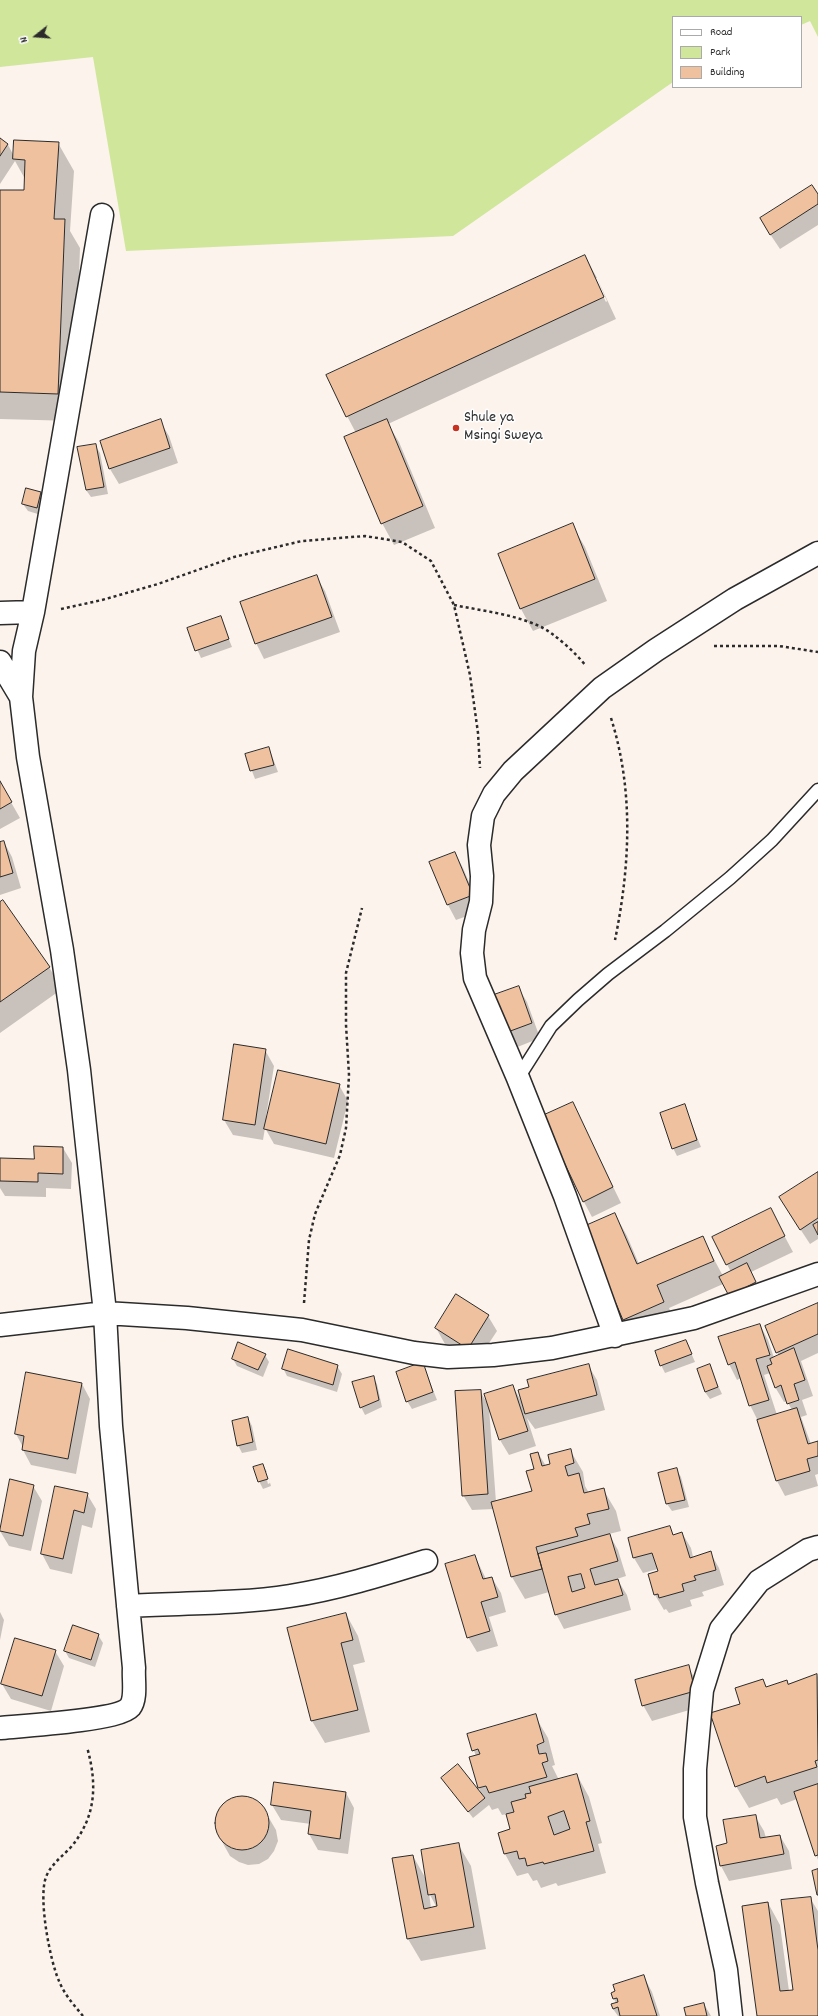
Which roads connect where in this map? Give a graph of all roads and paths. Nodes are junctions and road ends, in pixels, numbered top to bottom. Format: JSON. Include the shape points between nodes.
{"nodes":[{"id":1,"x":102,"y":215,"type":"dead end"},
{"id":2,"x":818,"y":553,"type":"edge"},
{"id":3,"x":454,"y":605,"type":"junction"},
{"id":4,"x":33,"y":612,"type":"junction"},
{"id":5,"x":0,"y":613,"type":"edge"},
{"id":6,"x":710,"y":646,"type":"dead end"},
{"id":7,"x":818,"y":652,"type":"edge"},
{"id":8,"x":0,"y":662,"type":"edge"},
{"id":9,"x":602,"y":688,"type":"junction"},
{"id":10,"x":21,"y":697,"type":"junction"},
{"id":11,"x":480,"y":771,"type":"dead end"},
{"id":12,"x":818,"y":790,"type":"edge"},
{"id":13,"x":362,"y":908,"type":"dead end"},
{"id":14,"x":608,"y":974,"type":"junction"},
{"id":15,"x":518,"y":1078,"type":"junction"},
{"id":16,"x":818,"y":1274,"type":"edge"},
{"id":17,"x":105,"y":1313,"type":"junction"},
{"id":18,"x":0,"y":1325,"type":"edge"},
{"id":19,"x":302,"y":1330,"type":"junction"},
{"id":20,"x":615,"y":1336,"type":"junction"},
{"id":21,"x":818,"y":1546,"type":"edge"},
{"id":22,"x":426,"y":1561,"type":"dead end"},
{"id":23,"x":128,"y":1606,"type":"junction"},
{"id":24,"x":80,"y":1720,"type":"junction"},
{"id":25,"x":0,"y":1728,"type":"edge"},
{"id":26,"x":83,"y":2016,"type":"edge"},
{"id":27,"x":731,"y":2016,"type":"edge"}],
"edges":[{"from":1,"to":4,"type":"street"},
{"from":2,"to":9,"type":"street","via":[[735,599]]},
{"from":3,"to":4,"type":"path","via":[[431,560],[402,542],[365,536],[302,541],[234,557],[158,584],[102,600],[71,608]]},
{"from":3,"to":9,"type":"path","via":[[498,613],[542,627],[578,656]]},
{"from":3,"to":11,"type":"path","via":[[470,676]]},
{"from":4,"to":5,"type":"street"},
{"from":4,"to":10,"type":"street","via":[[24,651]]},
{"from":6,"to":7,"type":"path","via":[[779,646]]},
{"from":8,"to":10,"type":"street"},
{"from":9,"to":14,"type":"path","via":[[620,747],[626,803],[627,863],[622,905]]},
{"from":9,"to":15,"type":"street","via":[[513,772],[494,794],[483,816],[479,845],[481,902],[474,930],[472,953],[475,978]]},
{"from":10,"to":17,"type":"street","via":[[28,757],[63,958]]},
{"from":12,"to":14,"type":"lane","via":[[772,840],[730,878]]},
{"from":13,"to":19,"type":"path","via":[[346,973],[349,1075],[346,1128],[340,1155],[314,1214],[309,1240]]},
{"from":14,"to":15,"type":"lane","via":[[552,1026]]},
{"from":15,"to":20,"type":"street","via":[[565,1196]]},
{"from":16,"to":20,"type":"street","via":[[694,1318]]},
{"from":17,"to":18,"type":"street"},
{"from":17,"to":19,"type":"street","via":[[187,1318]]},
{"from":17,"to":23,"type":"street","via":[[111,1426]]},
{"from":19,"to":20,"type":"street","via":[[414,1353],[448,1357],[552,1348]]},
{"from":21,"to":27,"type":"street","via":[[759,1581],[721,1629],[702,1690],[695,1769],[695,1817],[706,1883],[726,1970]]},
{"from":22,"to":23,"type":"street","via":[[338,1586],[289,1596]]},
{"from":23,"to":24,"type":"street","via":[[134,1668],[130,1708]]},
{"from":24,"to":25,"type":"street"},
{"from":24,"to":26,"type":"path","via":[[92,1766],[94,1792],[80,1836],[53,1864],[46,1877],[43,1893],[52,1963],[59,1982]]}]}
